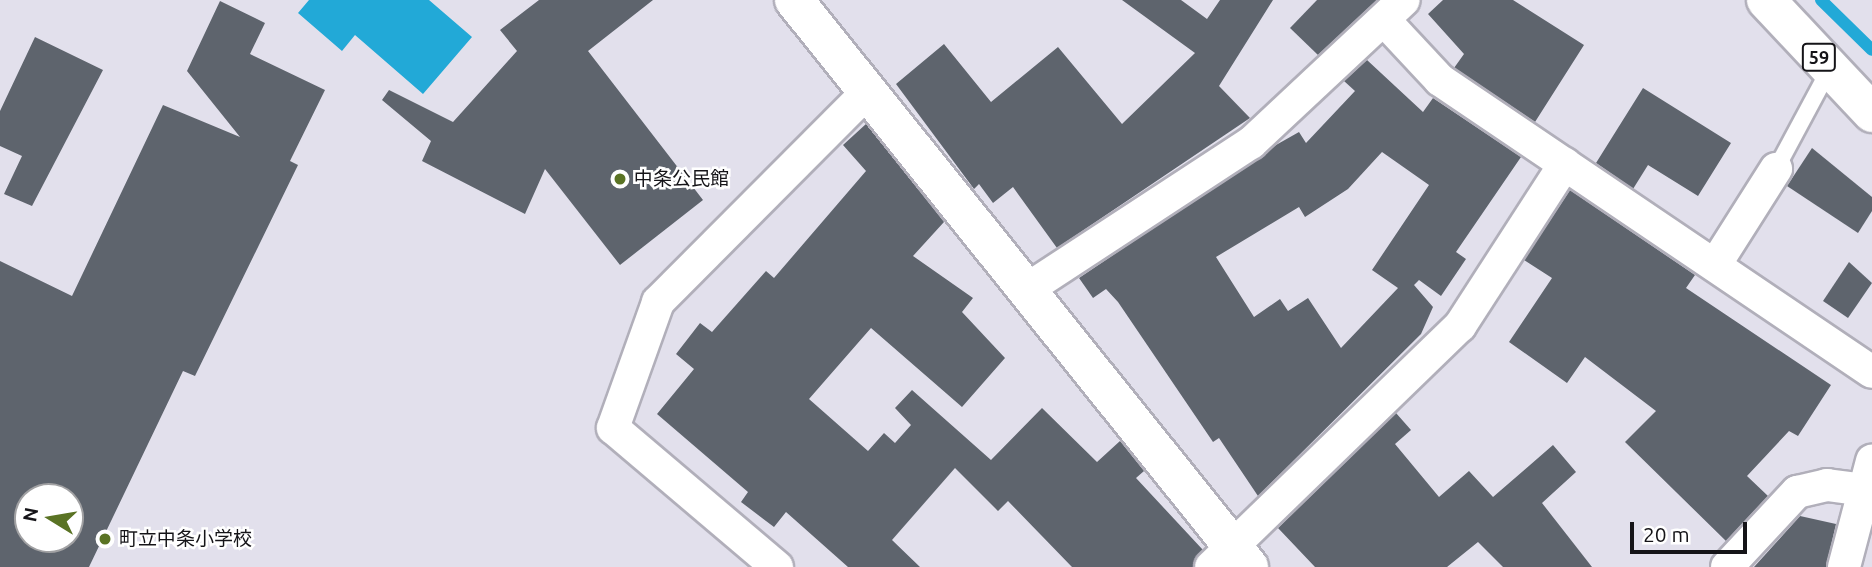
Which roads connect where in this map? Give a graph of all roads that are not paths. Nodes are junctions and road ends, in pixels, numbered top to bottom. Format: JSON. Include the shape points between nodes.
{"nodes":[{"id":1,"x":794,"y":0,"type":"edge"},
{"id":2,"x":1766,"y":0,"type":"edge"},
{"id":3,"x":1394,"y":10,"type":"edge"},
{"id":4,"x":1830,"y":69,"type":"junction"},
{"id":5,"x":867,"y":92,"type":"junction"},
{"id":6,"x":1872,"y":113,"type":"edge"},
{"id":7,"x":1565,"y":164,"type":"junction"},
{"id":8,"x":1776,"y":169,"type":"joint"},
{"id":9,"x":1715,"y":265,"type":"junction"},
{"id":10,"x":1026,"y":290,"type":"junction"},
{"id":11,"x":1872,"y":372,"type":"edge"},
{"id":12,"x":1869,"y":481,"type":"edge"},
{"id":13,"x":1231,"y":560,"type":"edge"},
{"id":14,"x":760,"y":561,"type":"edge"},
{"id":15,"x":1727,"y":567,"type":"edge"},
{"id":16,"x":1844,"y":567,"type":"edge"}],
"edges":[{"from":1,"to":5,"type":"street"},
{"from":2,"to":4,"type":"street","number":"59"},
{"from":3,"to":7,"type":"street","via":[[1440,80]]},
{"from":3,"to":10,"type":"street","via":[[1251,143]]},
{"from":4,"to":6,"type":"street","number":"59"},
{"from":4,"to":8,"type":"lane"},
{"from":5,"to":10,"type":"street"},
{"from":5,"to":14,"type":"street","via":[[658,302],[613,428]]},
{"from":7,"to":9,"type":"street"},
{"from":7,"to":13,"type":"street","via":[[1460,326]]},
{"from":8,"to":9,"type":"street"},
{"from":9,"to":11,"type":"street"},
{"from":10,"to":13,"type":"street"},
{"from":12,"to":15,"type":"street","via":[[1797,492]]},
{"from":12,"to":16,"type":"street"}]}
